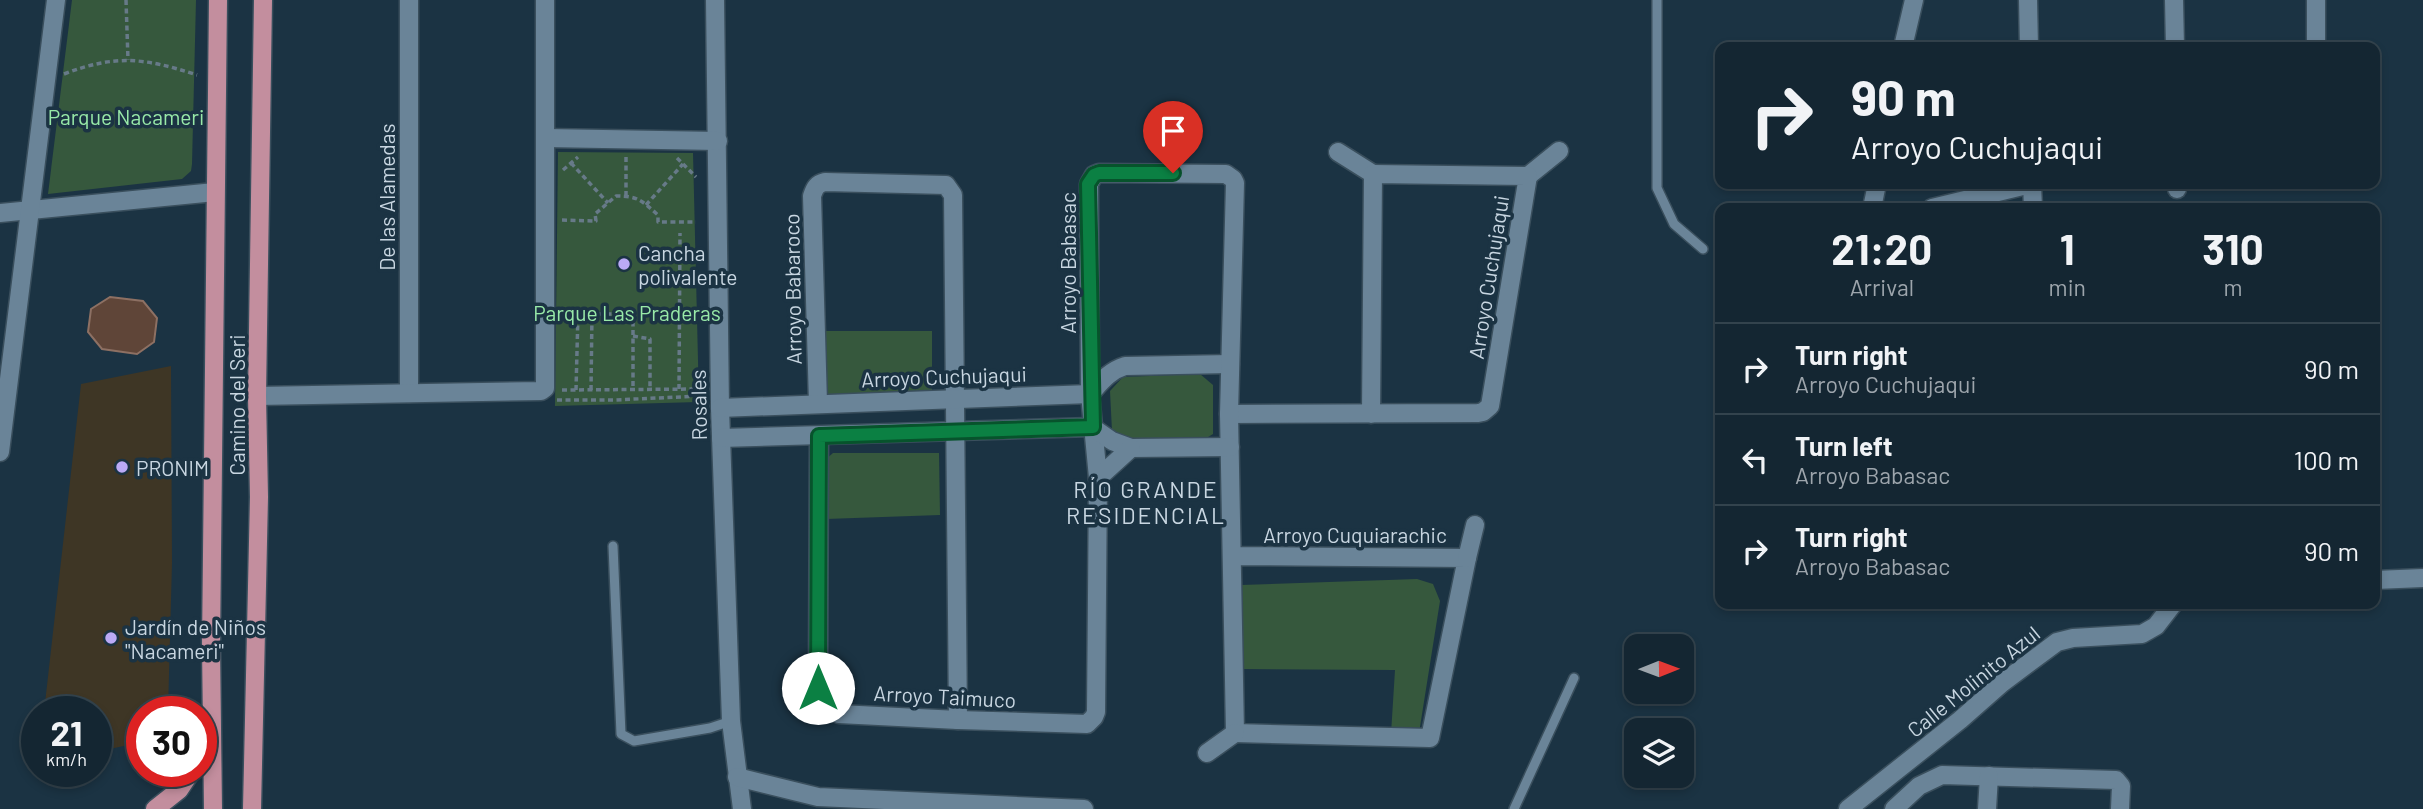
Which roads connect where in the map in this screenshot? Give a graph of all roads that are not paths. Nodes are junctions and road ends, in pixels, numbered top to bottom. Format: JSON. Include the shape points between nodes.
{"nodes":[{"id":1,"x":55,"y":0,"type":"edge"},
{"id":2,"x":218,"y":0,"type":"edge"},
{"id":3,"x":263,"y":0,"type":"edge"},
{"id":4,"x":409,"y":0,"type":"edge"},
{"id":5,"x":545,"y":0,"type":"edge"},
{"id":6,"x":715,"y":0,"type":"edge"},
{"id":7,"x":1657,"y":0,"type":"edge"},
{"id":8,"x":1913,"y":0,"type":"edge"},
{"id":9,"x":2028,"y":0,"type":"edge"},
{"id":10,"x":2174,"y":0,"type":"edge"},
{"id":11,"x":2316,"y":0,"type":"edge"},
{"id":12,"x":1904,"y":42,"type":"edge"},
{"id":13,"x":2029,"y":42,"type":"edge"},
{"id":14,"x":2175,"y":42,"type":"edge"},
{"id":15,"x":2316,"y":42,"type":"edge"},
{"id":16,"x":546,"y":138,"type":"junction"},
{"id":17,"x":718,"y":141,"type":"junction"},
{"id":18,"x":1559,"y":150,"type":"dead end"},
{"id":19,"x":1338,"y":152,"type":"dead end"},
{"id":20,"x":1373,"y":174,"type":"junction"},
{"id":21,"x":1528,"y":176,"type":"junction"},
{"id":22,"x":2010,"y":189,"type":"edge"},
{"id":23,"x":215,"y":192,"type":"junction"},
{"id":24,"x":1953,"y":203,"type":"edge"},
{"id":25,"x":30,"y":210,"type":"junction"},
{"id":26,"x":0,"y":213,"type":"edge"},
{"id":27,"x":1703,"y":249,"type":"dead end"},
{"id":28,"x":1230,"y":363,"type":"junction"},
{"id":29,"x":409,"y":393,"type":"junction"},
{"id":30,"x":1090,"y":394,"type":"junction"},
{"id":31,"x":257,"y":396,"type":"junction"},
{"id":32,"x":954,"y":398,"type":"junction"},
{"id":33,"x":818,"y":403,"type":"junction"},
{"id":34,"x":720,"y":408,"type":"junction"},
{"id":35,"x":1229,"y":414,"type":"junction"},
{"id":36,"x":1371,"y":414,"type":"junction"},
{"id":37,"x":1093,"y":427,"type":"junction"},
{"id":38,"x":954,"y":430,"type":"junction"},
{"id":39,"x":819,"y":436,"type":"junction"},
{"id":40,"x":721,"y":438,"type":"junction"},
{"id":41,"x":1230,"y":447,"type":"junction"},
{"id":42,"x":1131,"y":448,"type":"junction"},
{"id":43,"x":0,"y":452,"type":"edge"},
{"id":44,"x":1098,"y":478,"type":"junction"},
{"id":45,"x":1475,"y":525,"type":"dead end"},
{"id":46,"x":613,"y":547,"type":"dead end"},
{"id":47,"x":1233,"y":556,"type":"junction"},
{"id":48,"x":1466,"y":558,"type":"junction"},
{"id":49,"x":2423,"y":578,"type":"edge"},
{"id":50,"x":2380,"y":580,"type":"edge"},
{"id":51,"x":2169,"y":609,"type":"edge"},
{"id":52,"x":211,"y":646,"type":"junction"},
{"id":53,"x":1574,"y":678,"type":"dead end"},
{"id":54,"x":203,"y":696,"type":"edge"},
{"id":55,"x":958,"y":720,"type":"junction"},
{"id":56,"x":732,"y":721,"type":"junction"},
{"id":57,"x":1235,"y":733,"type":"junction"},
{"id":58,"x":1206,"y":753,"type":"dead end"},
{"id":59,"x":1989,"y":776,"type":"junction"},
{"id":60,"x":737,"y":777,"type":"junction"},
{"id":61,"x":181,"y":787,"type":"edge"},
{"id":62,"x":812,"y":803,"type":"edge"},
{"id":63,"x":155,"y":809,"type":"edge"},
{"id":64,"x":213,"y":809,"type":"edge"},
{"id":65,"x":251,"y":809,"type":"edge"},
{"id":66,"x":741,"y":809,"type":"edge"},
{"id":67,"x":1084,"y":809,"type":"edge"},
{"id":68,"x":1514,"y":809,"type":"edge"},
{"id":69,"x":1848,"y":809,"type":"edge"},
{"id":70,"x":1894,"y":809,"type":"edge"},
{"id":71,"x":1987,"y":809,"type":"edge"},
{"id":72,"x":2120,"y":809,"type":"edge"}],
"edges":[{"from":1,"to":25,"type":"street"},
{"from":2,"to":23,"type":"main road","name":"Camino del Seri"},
{"from":3,"to":31,"type":"main road","name":"Camino del Seri"},
{"from":4,"to":29,"type":"street","name":"De las Alamedas"},
{"from":5,"to":16,"type":"street"},
{"from":6,"to":17,"type":"street","name":"Rosales"},
{"from":7,"to":27,"type":"lane","via":[[1657,188],[1674,225]]},
{"from":8,"to":12,"type":"street"},
{"from":9,"to":13,"type":"street"},
{"from":10,"to":14,"type":"street"},
{"from":11,"to":15,"type":"street"},
{"from":16,"to":17,"type":"street"},
{"from":16,"to":29,"type":"street","via":[[550,392]]},
{"from":17,"to":34,"type":"street","name":"Rosales"},
{"from":18,"to":21,"type":"street"},
{"from":19,"to":20,"type":"street"},
{"from":20,"to":21,"type":"street","name":"Arroyo Cuchujaqui"},
{"from":20,"to":36,"type":"street"},
{"from":21,"to":36,"type":"street","name":"Arroyo Cuchujaqui","via":[[1490,406],[1478,413]]},
{"from":22,"to":24,"type":"street"},
{"from":23,"to":25,"type":"street"},
{"from":23,"to":52,"type":"main road","name":"Camino del Seri"},
{"from":25,"to":26,"type":"street"},
{"from":25,"to":43,"type":"street"},
{"from":28,"to":30,"type":"street","via":[[1125,366],[1106,375]]},
{"from":28,"to":30,"type":"street","name":"Arroyo Babasac","via":[[1233,178],[1222,173],[1099,173],[1088,184]]},
{"from":28,"to":35,"type":"street","name":"Arroyo Babasac"},
{"from":29,"to":31,"type":"street"},
{"from":30,"to":32,"type":"street","name":"Arroyo Cuchujaqui"},
{"from":30,"to":37,"type":"street","name":"Arroyo Taimuco"},
{"from":31,"to":65,"type":"main road","name":"Camino del Seri"},
{"from":32,"to":33,"type":"street","name":"Arroyo Cuchujaqui"},
{"from":32,"to":33,"type":"street","name":"Arroyo Babaroco","via":[[951,188],[825,182],[818,184],[812,196]]},
{"from":32,"to":38,"type":"street"},
{"from":33,"to":34,"type":"street","name":"Arroyo Cuchujaqui"},
{"from":34,"to":40,"type":"street","name":"Rosales"},
{"from":35,"to":36,"type":"street","name":"Arroyo Cuchujaqui"},
{"from":35,"to":41,"type":"street","name":"Arroyo Cuquiarachic"},
{"from":37,"to":38,"type":"street"},
{"from":37,"to":42,"type":"street"},
{"from":37,"to":44,"type":"street","name":"Arroyo Taimuco"},
{"from":38,"to":39,"type":"street"},
{"from":38,"to":55,"type":"street"},
{"from":39,"to":40,"type":"street"},
{"from":39,"to":55,"type":"street","name":"Arroyo Taimuco","via":[[821,698],[839,713]]},
{"from":40,"to":56,"type":"street","name":"Rosales"},
{"from":41,"to":42,"type":"street"},
{"from":41,"to":47,"type":"street","name":"Arroyo Cuquiarachic"},
{"from":42,"to":44,"type":"street"},
{"from":44,"to":55,"type":"street","name":"Arroyo Taimuco","via":[[1094,717],[1080,725]]},
{"from":45,"to":48,"type":"street"},
{"from":46,"to":56,"type":"lane","via":[[621,734],[634,741]]},
{"from":47,"to":48,"type":"street","name":"Arroyo Cuquiarachic"},
{"from":47,"to":57,"type":"street","name":"Arroyo Cuquiarachic"},
{"from":48,"to":57,"type":"street","name":"Arroyo Cuquiarachic","via":[[1437,742]]},
{"from":49,"to":50,"type":"street"},
{"from":51,"to":69,"type":"street","name":"Calle Molinito Azul","via":[[2156,626],[2142,634],[2057,642]]},
{"from":52,"to":54,"type":"main road"},
{"from":52,"to":64,"type":"main road","name":"Camino del Seri"},
{"from":53,"to":68,"type":"lane"},
{"from":56,"to":60,"type":"street","name":"Rosales"},
{"from":57,"to":58,"type":"street"},
{"from":59,"to":70,"type":"street","via":[[1931,778]]},
{"from":59,"to":71,"type":"street"},
{"from":59,"to":72,"type":"street","via":[[2116,780],[2121,786]]},
{"from":60,"to":62,"type":"street"},
{"from":60,"to":66,"type":"street","name":"Rosales"},
{"from":61,"to":63,"type":"main road"},
{"from":62,"to":67,"type":"street","via":[[943,801]]}]}
